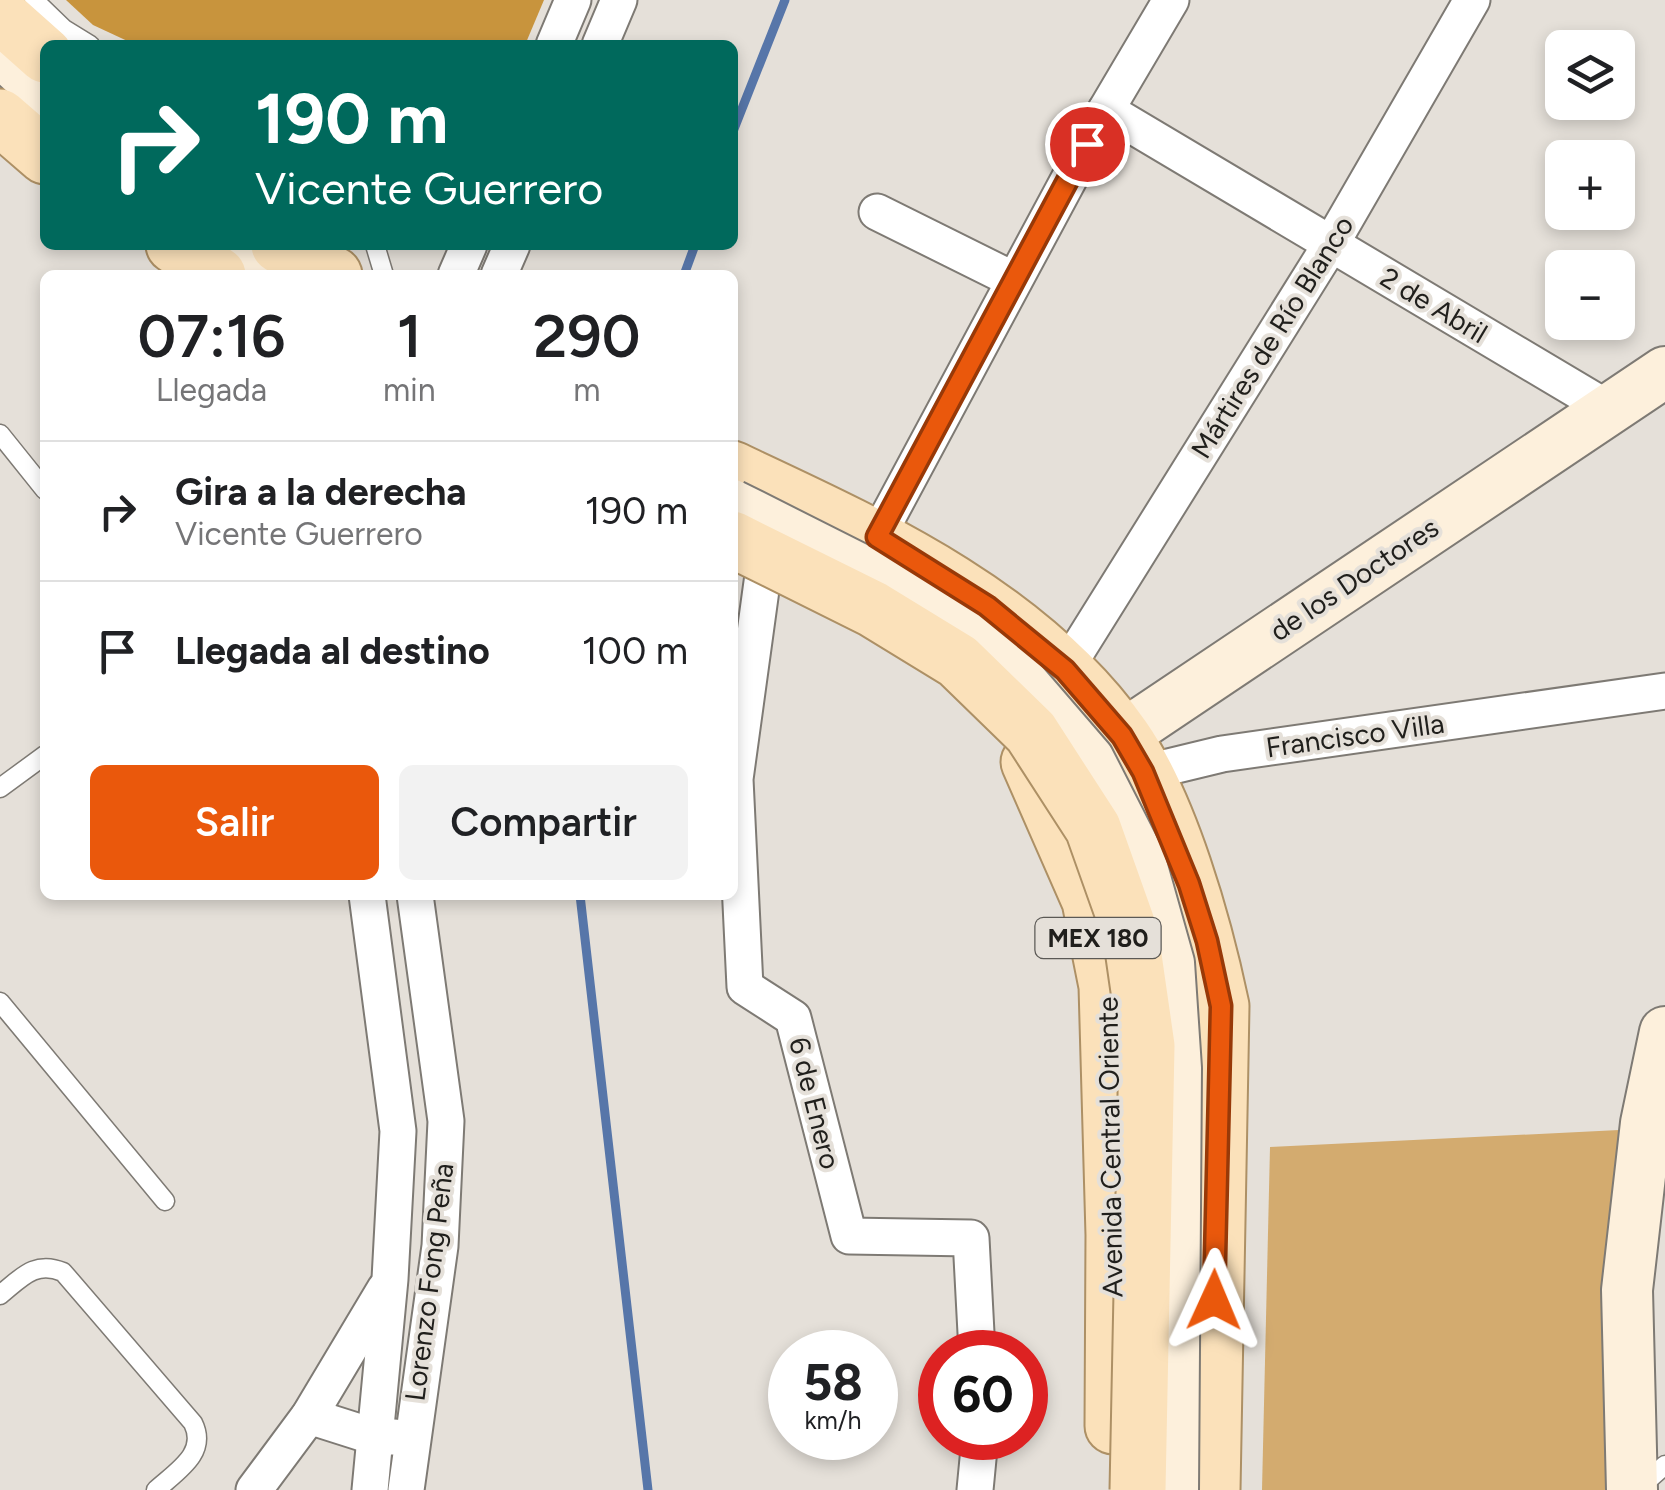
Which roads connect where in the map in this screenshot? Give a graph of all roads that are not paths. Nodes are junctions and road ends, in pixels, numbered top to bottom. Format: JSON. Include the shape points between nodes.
{"nodes":[{"id":1,"x":34,"y":0,"type":"edge"},
{"id":2,"x":574,"y":0,"type":"edge"},
{"id":3,"x":1170,"y":0,"type":"edge"},
{"id":4,"x":1472,"y":0,"type":"edge"},
{"id":5,"x":613,"y":2,"type":"edge"},
{"id":6,"x":0,"y":15,"type":"edge"},
{"id":7,"x":82,"y":40,"type":"edge"},
{"id":8,"x":556,"y":40,"type":"edge"},
{"id":9,"x":602,"y":40,"type":"edge"},
{"id":10,"x":40,"y":51,"type":"edge"},
{"id":11,"x":0,"y":52,"type":"edge"},
{"id":12,"x":40,"y":88,"type":"edge"},
{"id":13,"x":0,"y":94,"type":"edge"},
{"id":14,"x":1106,"y":110,"type":"junction"},
{"id":15,"x":0,"y":117,"type":"edge"},
{"id":16,"x":40,"y":129,"type":"edge"},
{"id":17,"x":40,"y":152,"type":"edge"},
{"id":18,"x":877,"y":212,"type":"dead end"},
{"id":19,"x":1331,"y":244,"type":"junction"},
{"id":20,"x":162,"y":250,"type":"edge"},
{"id":21,"x":181,"y":250,"type":"edge"},
{"id":22,"x":234,"y":250,"type":"edge"},
{"id":23,"x":288,"y":250,"type":"edge"},
{"id":24,"x":188,"y":270,"type":"edge"},
{"id":25,"x":211,"y":270,"type":"edge"},
{"id":26,"x":266,"y":270,"type":"edge"},
{"id":27,"x":325,"y":270,"type":"edge"},
{"id":28,"x":1014,"y":280,"type":"junction"},
{"id":29,"x":1665,"y":372,"type":"edge"},
{"id":30,"x":1607,"y":408,"type":"junction"},
{"id":31,"x":0,"y":434,"type":"edge"},
{"id":32,"x":738,"y":472,"type":"edge"},
{"id":33,"x":40,"y":484,"type":"edge"},
{"id":34,"x":738,"y":509,"type":"edge"},
{"id":35,"x":877,"y":537,"type":"junction"},
{"id":36,"x":743,"y":558,"type":"edge"},
{"id":37,"x":1065,"y":670,"type":"junction"},
{"id":38,"x":1665,"y":691,"type":"edge"},
{"id":39,"x":738,"y":696,"type":"edge"},
{"id":40,"x":1133,"y":754,"type":"junction"},
{"id":41,"x":40,"y":759,"type":"edge"},
{"id":42,"x":1042,"y":784,"type":"junction"},
{"id":43,"x":0,"y":788,"type":"edge"},
{"id":44,"x":738,"y":841,"type":"edge"},
{"id":45,"x":368,"y":900,"type":"edge"},
{"id":46,"x":415,"y":900,"type":"edge"},
{"id":47,"x":0,"y":1002,"type":"edge"},
{"id":48,"x":1665,"y":1032,"type":"edge"},
{"id":49,"x":446,"y":1121,"type":"junction"},
{"id":50,"x":398,"y":1131,"type":"junction"},
{"id":51,"x":165,"y":1202,"type":"dead end"},
{"id":52,"x":390,"y":1280,"type":"junction"},
{"id":53,"x":0,"y":1295,"type":"edge"},
{"id":54,"x":976,"y":1330,"type":"edge"},
{"id":55,"x":308,"y":1416,"type":"junction"},
{"id":56,"x":375,"y":1437,"type":"junction"},
{"id":57,"x":410,"y":1438,"type":"junction"},
{"id":58,"x":978,"y":1460,"type":"edge"},
{"id":59,"x":1665,"y":1465,"type":"edge"},
{"id":60,"x":156,"y":1490,"type":"edge"},
{"id":61,"x":254,"y":1490,"type":"edge"},
{"id":62,"x":370,"y":1490,"type":"edge"},
{"id":63,"x":406,"y":1490,"type":"edge"},
{"id":64,"x":975,"y":1490,"type":"edge"},
{"id":65,"x":1112,"y":1490,"type":"edge"},
{"id":66,"x":1138,"y":1490,"type":"edge"},
{"id":67,"x":1173,"y":1490,"type":"edge"},
{"id":68,"x":1212,"y":1490,"type":"edge"},
{"id":69,"x":1634,"y":1490,"type":"edge"}],
"edges":[{"from":1,"to":7,"type":"lane"},
{"from":2,"to":8,"type":"street"},
{"from":3,"to":14,"type":"street"},
{"from":4,"to":19,"type":"street","name":"Mártires de Río Blanco"},
{"from":5,"to":9,"type":"street"},
{"from":6,"to":10,"type":"main road"},
{"from":11,"to":12,"type":"main road"},
{"from":13,"to":16,"type":"main road"},
{"from":14,"to":19,"type":"street","name":"2 de Abril"},
{"from":14,"to":28,"type":"street"},
{"from":15,"to":17,"type":"main road"},
{"from":18,"to":28,"type":"street"},
{"from":19,"to":30,"type":"street","name":"2 de Abril"},
{"from":19,"to":37,"type":"street","name":"Mártires de Río Blanco"},
{"from":20,"to":24,"type":"main road"},
{"from":21,"to":25,"type":"main road"},
{"from":22,"to":26,"type":"main road"},
{"from":23,"to":27,"type":"main road"},
{"from":28,"to":35,"type":"street"},
{"from":29,"to":30,"type":"main road","name":"de los Doctores"},
{"from":30,"to":40,"type":"main road","name":"de los Doctores"},
{"from":31,"to":33,"type":"lane"},
{"from":32,"to":35,"type":"main road","number":"MEX 180"},
{"from":34,"to":67,"type":"main road","bridge":true,"via":[[909,594],[1008,666],[1089,760],[1140,860],[1169,962],[1176,1068]]},
{"from":35,"to":37,"type":"main road","number":"MEX 180","via":[[987,606]]},
{"from":36,"to":39,"type":"street","name":"6 de Enero"},
{"from":36,"to":42,"type":"main road","name":"Avenida Central Oriente","number":"MEX 180","via":[[910,651],[990,719]]},
{"from":36,"to":66,"type":"main road","bridge":true,"via":[[873,609],[958,661],[1032,732],[1093,828],[1131,935],[1147,1046]]},
{"from":37,"to":40,"type":"main road","number":"MEX 180"},
{"from":38,"to":40,"type":"street","name":"Francisco Villa","via":[[1222,754]]},
{"from":40,"to":42,"type":"main road","name":"de los Doctores"},
{"from":40,"to":68,"type":"main road","number":"MEX 180","via":[[1189,884],[1221,1006]]},
{"from":41,"to":43,"type":"lane"},
{"from":42,"to":65,"type":"main road","name":"Avenida Central Oriente","number":"MEX 180","via":[[1090,901],[1107,986]]},
{"from":44,"to":54,"type":"street","name":"6 de Enero","via":[[745,987],[793,1018],[849,1236],[971,1238]]},
{"from":45,"to":50,"type":"street","name":"Lorenzo Fong Peña"},
{"from":46,"to":49,"type":"street","name":"Lorenzo Fong Peña"},
{"from":47,"to":51,"type":"lane"},
{"from":48,"to":69,"type":"main road","via":[[1646,1123],[1627,1290]]},
{"from":49,"to":50,"type":"street"},
{"from":49,"to":57,"type":"street","name":"Lorenzo Fong Peña","via":[[440,1246]]},
{"from":50,"to":52,"type":"street","name":"Lorenzo Fong Peña"},
{"from":52,"to":55,"type":"street"},
{"from":52,"to":56,"type":"street","name":"Lorenzo Fong Peña"},
{"from":53,"to":60,"type":"lane","via":[[34,1269],[63,1272],[193,1422],[200,1436],[197,1451]]},
{"from":55,"to":56,"type":"street"},
{"from":55,"to":61,"type":"street"},
{"from":56,"to":57,"type":"street"},
{"from":56,"to":62,"type":"street","name":"Lorenzo Fong Peña"},
{"from":57,"to":63,"type":"street","name":"Lorenzo Fong Peña"},
{"from":58,"to":64,"type":"street"},
{"from":59,"to":69,"type":"lane"}]}
